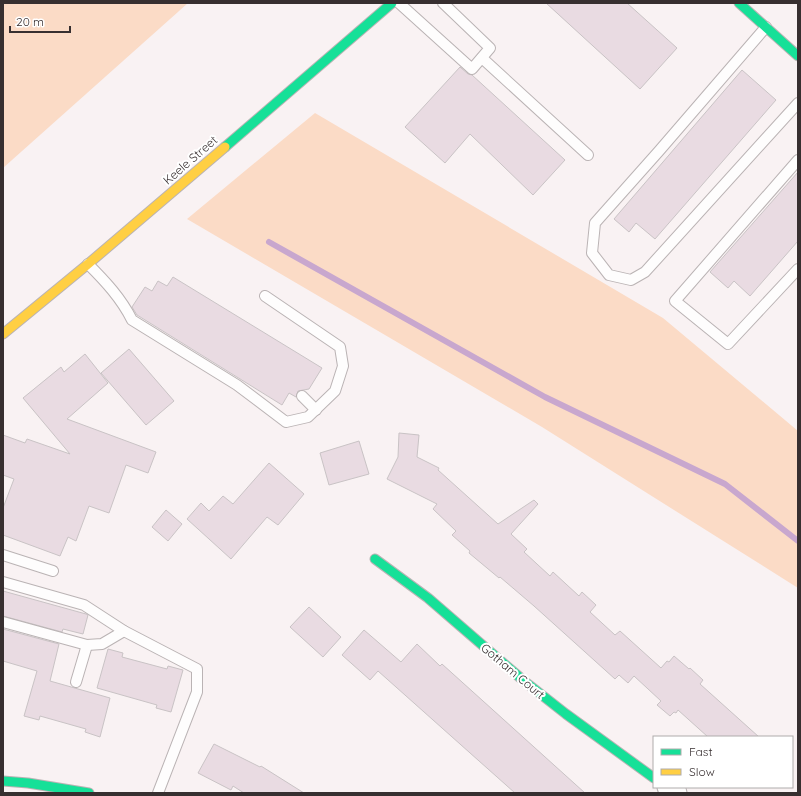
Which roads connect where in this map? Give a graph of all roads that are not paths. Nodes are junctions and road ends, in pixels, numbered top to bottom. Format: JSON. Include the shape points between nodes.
{"nodes":[{"id":1,"x":392,"y":3,"type":"edge"},
{"id":2,"x":399,"y":3,"type":"edge"},
{"id":3,"x":443,"y":3,"type":"edge"},
{"id":4,"x":739,"y":3,"type":"edge"},
{"id":5,"x":766,"y":27,"type":"junction"},
{"id":6,"x":798,"y":56,"type":"edge"},
{"id":7,"x":482,"y":58,"type":"junction"},
{"id":8,"x":798,"y":103,"type":"edge"},
{"id":9,"x":588,"y":155,"type":"dead end"},
{"id":10,"x":798,"y":160,"type":"edge"},
{"id":11,"x":88,"y":264,"type":"junction"},
{"id":12,"x":798,"y":269,"type":"edge"},
{"id":13,"x":265,"y":296,"type":"dead end"},
{"id":14,"x":3,"y":334,"type":"edge"},
{"id":15,"x":302,"y":396,"type":"dead end"},
{"id":16,"x":316,"y":410,"type":"junction"},
{"id":17,"x":3,"y":555,"type":"edge"},
{"id":18,"x":376,"y":559,"type":"dead end"},
{"id":19,"x":53,"y":571,"type":"dead end"},
{"id":20,"x":3,"y":582,"type":"edge"},
{"id":21,"x":3,"y":622,"type":"edge"},
{"id":22,"x":124,"y":631,"type":"junction"},
{"id":23,"x":87,"y":645,"type":"junction"},
{"id":24,"x":76,"y":682,"type":"dead end"},
{"id":25,"x":653,"y":777,"type":"edge"},
{"id":26,"x":3,"y":781,"type":"edge"},
{"id":27,"x":89,"y":793,"type":"edge"},
{"id":28,"x":158,"y":793,"type":"edge"}],
"edges":[{"from":1,"to":11,"type":"street","name":"Keele Street"},
{"from":2,"to":7,"type":"lane","via":[[472,69]]},
{"from":3,"to":7,"type":"lane","via":[[490,48]]},
{"from":4,"to":5,"type":"street"},
{"from":5,"to":6,"type":"street"},
{"from":5,"to":8,"type":"lane","via":[[595,224],[592,253],[609,275],[631,280],[644,272]]},
{"from":7,"to":9,"type":"lane"},
{"from":10,"to":12,"type":"lane","via":[[675,301],[728,344]]},
{"from":11,"to":14,"type":"street","name":"Keele Street"},
{"from":11,"to":16,"type":"lane","via":[[108,284],[132,320],[237,385],[286,422],[308,417]]},
{"from":13,"to":16,"type":"lane","via":[[340,347],[343,366],[335,391]]},
{"from":15,"to":16,"type":"lane"},
{"from":17,"to":19,"type":"lane"},
{"from":18,"to":25,"type":"street","name":"Gotham Court","via":[[428,598],[524,682]]},
{"from":20,"to":22,"type":"lane","via":[[84,605]]},
{"from":21,"to":23,"type":"lane"},
{"from":22,"to":23,"type":"lane","via":[[102,644]]},
{"from":22,"to":28,"type":"lane","via":[[197,669],[197,692]]},
{"from":23,"to":24,"type":"lane"},
{"from":26,"to":27,"type":"street"}]}
